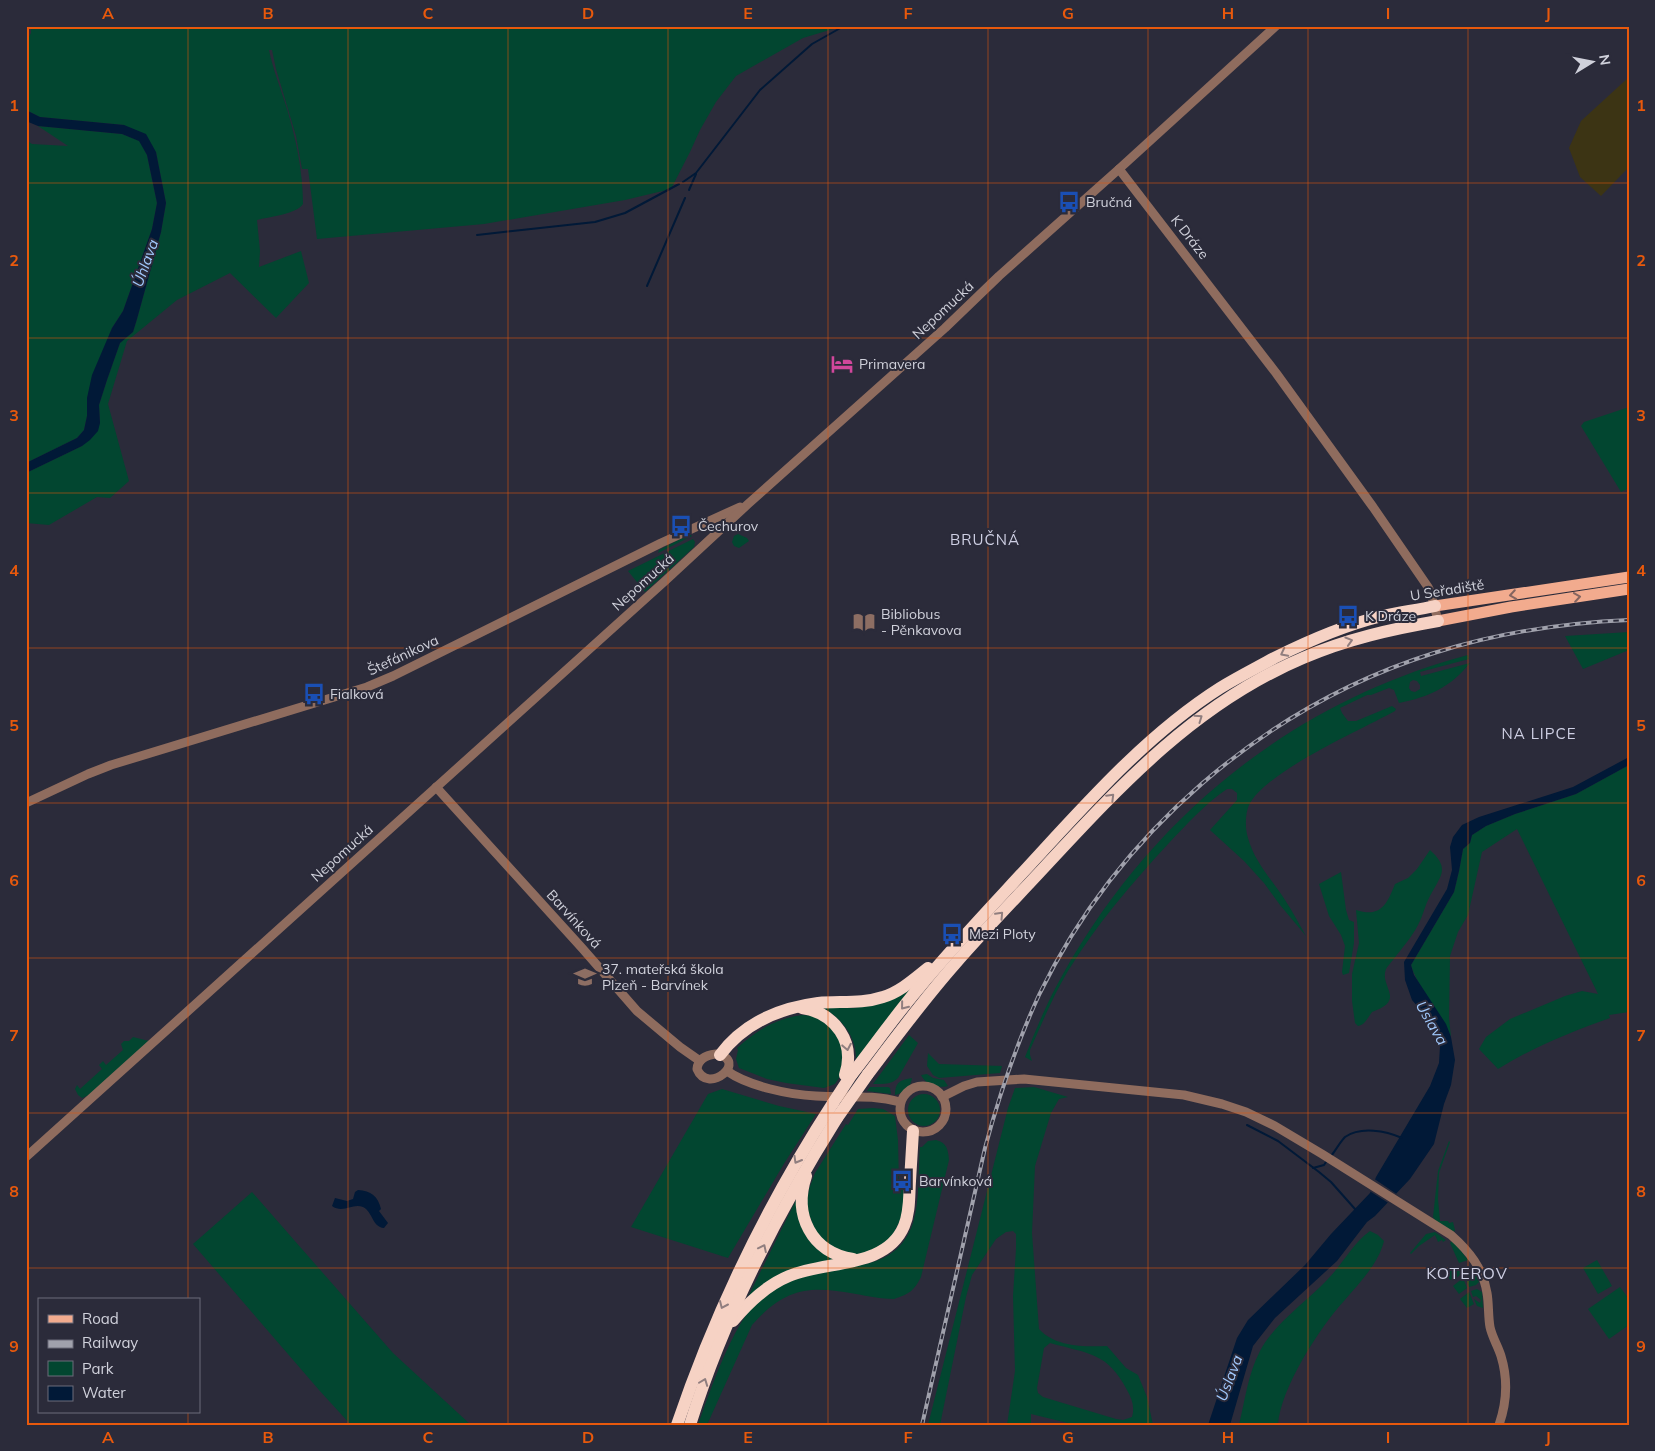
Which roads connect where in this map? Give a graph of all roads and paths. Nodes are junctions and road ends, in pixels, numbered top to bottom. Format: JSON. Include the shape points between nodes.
{"nodes":[{"id":1,"x":1276,"y":26,"type":"edge"},
{"id":2,"x":1119,"y":169,"type":"junction"},
{"id":3,"x":748,"y":504,"type":"junction"},
{"id":4,"x":1629,"y":577,"type":"edge"},
{"id":5,"x":1629,"y":589,"type":"edge"},
{"id":6,"x":1435,"y":606,"type":"junction"},
{"id":7,"x":1438,"y":621,"type":"junction"},
{"id":8,"x":1157,"y":744,"type":"junction"},
{"id":9,"x":436,"y":787,"type":"junction"},
{"id":10,"x":26,"y":803,"type":"edge"},
{"id":11,"x":946,"y":956,"type":"junction"},
{"id":12,"x":794,"y":1008,"type":"junction"},
{"id":13,"x":720,"y":1055,"type":"junction"},
{"id":14,"x":700,"y":1061,"type":"junction"},
{"id":15,"x":727,"y":1071,"type":"junction"},
{"id":16,"x":849,"y":1074,"type":"junction"},
{"id":17,"x":942,"y":1097,"type":"junction"},
{"id":18,"x":900,"y":1102,"type":"junction"},
{"id":19,"x":912,"y":1131,"type":"junction"},
{"id":20,"x":26,"y":1157,"type":"edge"},
{"id":21,"x":812,"y":1158,"type":"junction"},
{"id":22,"x":858,"y":1260,"type":"junction"},
{"id":23,"x":721,"y":1340,"type":"junction"},
{"id":24,"x":677,"y":1425,"type":"edge"},
{"id":25,"x":690,"y":1425,"type":"edge"},
{"id":26,"x":1499,"y":1425,"type":"edge"}],
"edges":[{"from":1,"to":2,"type":"street","name":"Nepomucká"},
{"from":2,"to":3,"type":"street","name":"Nepomucká"},
{"from":2,"to":6,"type":"street","name":"K Dráze","via":[[1276,372],[1423,580]]},
{"from":3,"to":9,"type":"street","name":"Nepomucká"},
{"from":3,"to":10,"type":"street","name":"Štefánikova","via":[[661,543],[393,676],[111,765]]},
{"from":4,"to":6,"type":"main road","name":"U Seřadiště","one_way":true},
{"from":7,"to":5,"type":"main road","name":"U Seřadiště","one_way":true},
{"from":6,"to":7,"type":"street","name":"K Dráze"},
{"from":6,"to":8,"type":"highway","name":"U Seřadiště","one_way":true,"via":[[1381,616],[1302,644],[1219,689],[1186,713]]},
{"from":8,"to":7,"type":"highway","name":"U Seřadiště","one_way":true,"via":[[1262,678],[1303,658],[1384,631]]},
{"from":8,"to":11,"type":"highway","via":[[1092,798]]},
{"from":21,"to":8,"type":"highway","one_way":true,"bridge":true,"via":[[904,1025],[955,964]]},
{"from":9,"to":14,"type":"street","name":"Barvínková","via":[[637,1012]]},
{"from":9,"to":20,"type":"street","name":"Nepomucká"},
{"from":11,"to":12,"type":"highway","via":[[896,992],[883,997]]},
{"from":11,"to":16,"type":"highway","one_way":true},
{"from":12,"to":13,"type":"highway","via":[[754,1024]]},
{"from":12,"to":16,"type":"highway","one_way":true,"via":[[819,1012],[839,1027],[848,1050]]},
{"from":13,"to":14,"type":"street","via":[[710,1055]]},
{"from":13,"to":15,"type":"street","via":[[729,1062]]},
{"from":14,"to":15,"type":"street","name":"Barvínková","via":[[697,1071],[704,1077],[716,1078]]},
{"from":15,"to":18,"type":"street","via":[[749,1083],[798,1094],[869,1096]]},
{"from":16,"to":24,"type":"highway","one_way":true,"bridge":true,"via":[[776,1197],[738,1271]]},
{"from":17,"to":18,"type":"street","via":[[932,1088],[919,1086]]},
{"from":17,"to":19,"type":"street","via":[[946,1110],[941,1124],[928,1132]]},
{"from":17,"to":26,"type":"street","via":[[977,1082],[1024,1079],[1217,1102],[1275,1126],[1427,1220],[1463,1246],[1479,1269],[1487,1294],[1490,1327],[1503,1364],[1506,1390]]},
{"from":18,"to":19,"type":"street","via":[[900,1116]]},
{"from":19,"to":22,"type":"highway","via":[[909,1206],[904,1226],[886,1249]]},
{"from":21,"to":22,"type":"highway","via":[[802,1195],[808,1230],[831,1252]]},
{"from":23,"to":21,"type":"highway","one_way":true,"via":[[766,1240]]},
{"from":22,"to":23,"type":"highway","via":[[808,1269],[779,1280],[750,1302]]},
{"from":25,"to":23,"type":"highway","one_way":true}]}
